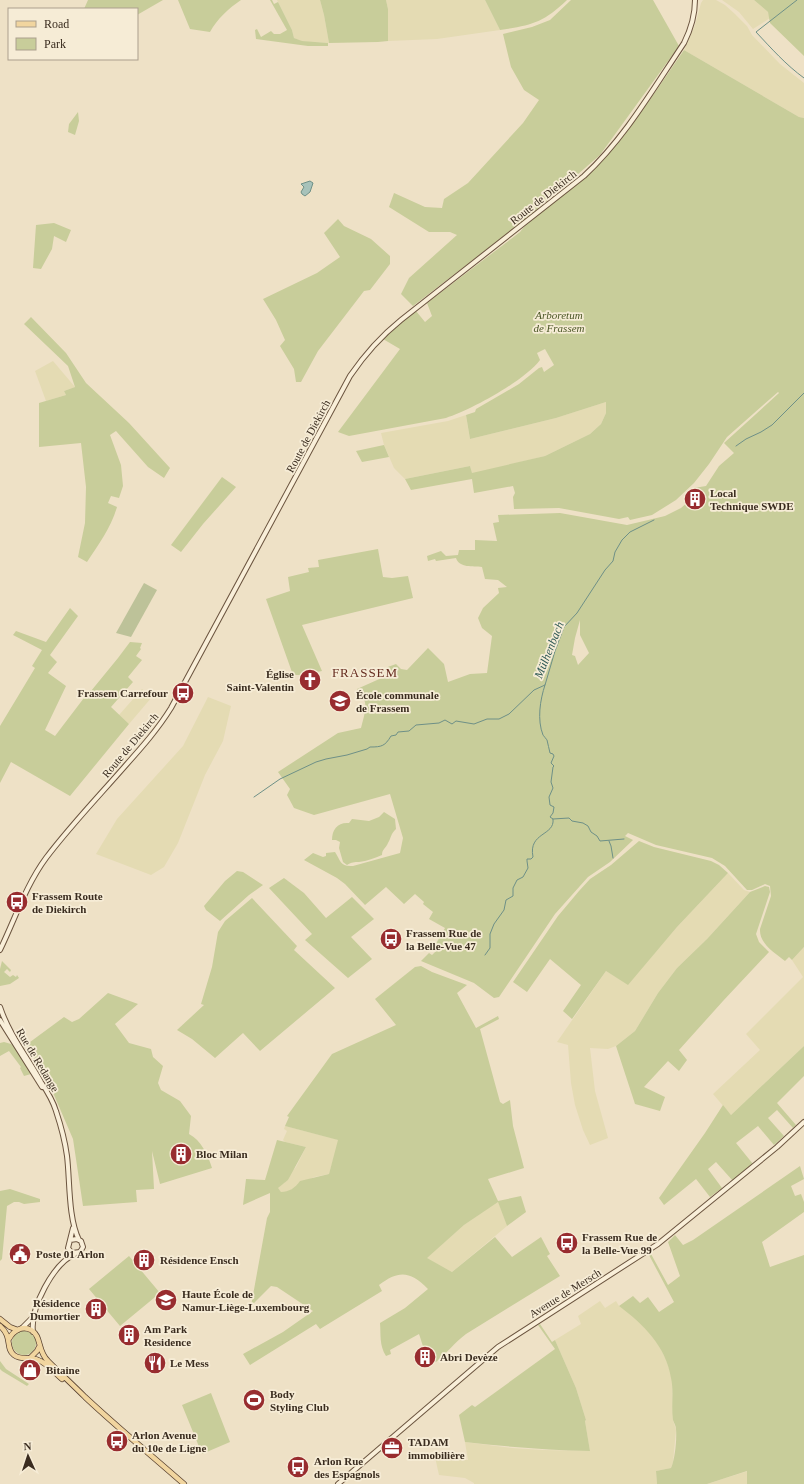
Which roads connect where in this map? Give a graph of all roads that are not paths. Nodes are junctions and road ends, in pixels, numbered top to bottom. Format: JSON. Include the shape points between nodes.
{"nodes":[{"id":1,"x":695,"y":0,"type":"edge"},
{"id":2,"x":4,"y":941,"type":"junction"},
{"id":3,"x":0,"y":950,"type":"edge"},
{"id":4,"x":0,"y":955,"type":"edge"},
{"id":5,"x":0,"y":1007,"type":"edge"},
{"id":6,"x":0,"y":1020,"type":"edge"},
{"id":7,"x":59,"y":1122,"type":"junction"},
{"id":8,"x":804,"y":1122,"type":"edge"},
{"id":9,"x":73,"y":1226,"type":"junction"},
{"id":10,"x":70,"y":1240,"type":"junction"},
{"id":11,"x":79,"y":1240,"type":"junction"},
{"id":12,"x":68,"y":1248,"type":"junction"},
{"id":13,"x":75,"y":1254,"type":"junction"},
{"id":14,"x":62,"y":1264,"type":"junction"},
{"id":15,"x":34,"y":1316,"type":"junction"},
{"id":16,"x":0,"y":1319,"type":"edge"},
{"id":17,"x":0,"y":1326,"type":"edge"},
{"id":18,"x":20,"y":1329,"type":"junction"},
{"id":19,"x":33,"y":1332,"type":"junction"},
{"id":20,"x":9,"y":1339,"type":"junction"},
{"id":21,"x":39,"y":1347,"type":"junction"},
{"id":22,"x":30,"y":1358,"type":"junction"},
{"id":23,"x":86,"y":1397,"type":"junction"},
{"id":24,"x":184,"y":1484,"type":"edge"},
{"id":25,"x":338,"y":1484,"type":"edge"}],
"edges":[{"from":1,"to":2,"type":"main road","name":"Route de Diekirch","via":[[693,20],[684,44],[631,122],[599,162],[400,320],[373,345],[361,361],[350,376],[171,708],[147,742],[46,858],[26,892]]},
{"from":2,"to":3,"type":"main road"},
{"from":2,"to":4,"type":"main road"},
{"from":5,"to":7,"type":"main road","name":"Rue de Redange","via":[[11,1033],[50,1096]]},
{"from":6,"to":7,"type":"main road","name":"Rue de Redange","via":[[43,1090]]},
{"from":7,"to":9,"type":"main road","name":"Rue de Redange","via":[[67,1156]]},
{"from":8,"to":25,"type":"main road","name":"Avenue de Mersch","via":[[658,1244],[498,1347]]},
{"from":9,"to":10,"type":"main road","name":"Rue de Redange"},
{"from":9,"to":11,"type":"main road","name":"Rue de Redange"},
{"from":10,"to":11,"type":"main road"},
{"from":10,"to":12,"type":"main road"},
{"from":11,"to":13,"type":"main road","via":[[83,1247]]},
{"from":12,"to":13,"type":"main road"},
{"from":12,"to":14,"type":"main road"},
{"from":13,"to":14,"type":"main road"},
{"from":14,"to":15,"type":"main road","via":[[48,1282]]},
{"from":15,"to":18,"type":"main road"},
{"from":15,"to":19,"type":"main road"},
{"from":16,"to":18,"type":"main road","via":[[10,1327]]},
{"from":17,"to":20,"type":"main road"},
{"from":18,"to":19,"type":"main road","via":[[26,1328]]},
{"from":18,"to":20,"type":"main road"},
{"from":19,"to":21,"type":"main road","via":[[38,1338]]},
{"from":20,"to":22,"type":"main road","via":[[8,1344],[12,1353],[20,1358]]},
{"from":21,"to":22,"type":"main road"},
{"from":21,"to":23,"type":"main road","via":[[44,1358]]},
{"from":22,"to":23,"type":"main road","via":[[40,1361]]},
{"from":23,"to":24,"type":"main road"}]}
